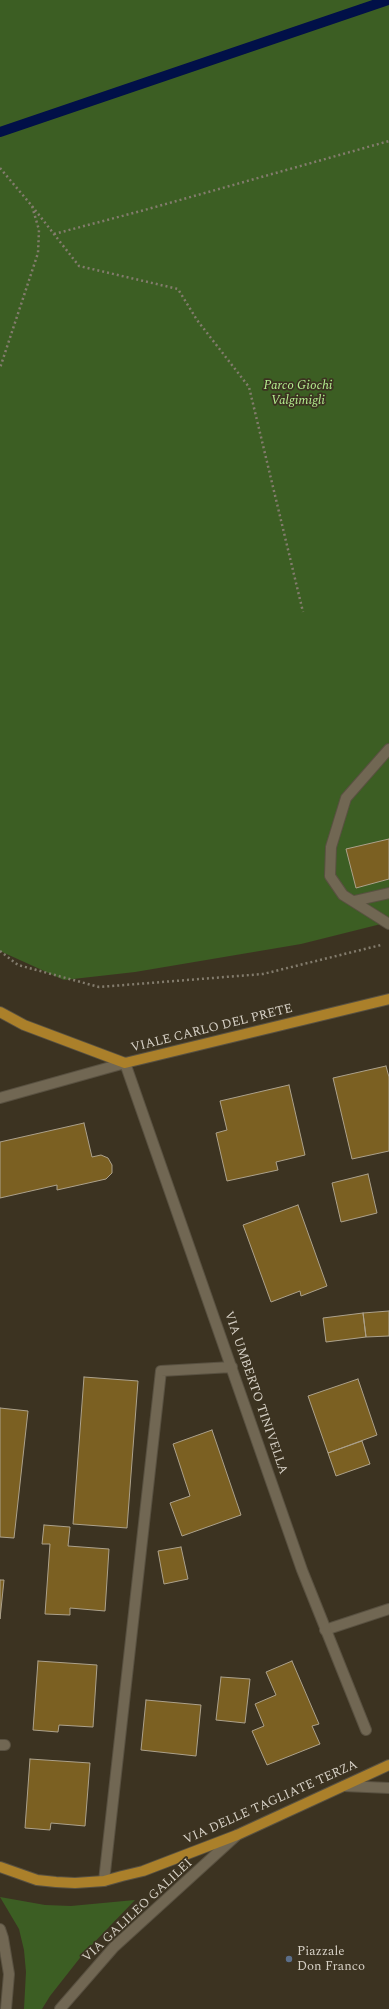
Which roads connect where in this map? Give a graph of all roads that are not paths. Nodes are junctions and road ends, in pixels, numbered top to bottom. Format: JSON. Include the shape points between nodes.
{"nodes":[{"id":1,"x":389,"y":749,"type":"edge"},
{"id":2,"x":389,"y":893,"type":"edge"},
{"id":3,"x":354,"y":901,"type":"junction"},
{"id":4,"x":389,"y":924,"type":"edge"},
{"id":5,"x":389,"y":999,"type":"edge"},
{"id":6,"x":0,"y":1012,"type":"edge"},
{"id":7,"x":125,"y":1063,"type":"junction"},
{"id":8,"x":0,"y":1098,"type":"edge"},
{"id":9,"x":232,"y":1367,"type":"junction"},
{"id":10,"x":389,"y":1609,"type":"edge"},
{"id":11,"x":325,"y":1630,"type":"junction"},
{"id":12,"x":366,"y":1730,"type":"dead end"},
{"id":13,"x":389,"y":1765,"type":"edge"},
{"id":14,"x":344,"y":1786,"type":"junction"},
{"id":15,"x":389,"y":1788,"type":"edge"},
{"id":16,"x":237,"y":1835,"type":"junction"},
{"id":17,"x":0,"y":1867,"type":"edge"},
{"id":18,"x":104,"y":1881,"type":"junction"},
{"id":19,"x":0,"y":1929,"type":"edge"},
{"id":20,"x":6,"y":2009,"type":"edge"},
{"id":21,"x":60,"y":2009,"type":"edge"}],
"edges":[{"from":1,"to":3,"type":"street","via":[[346,798],[331,848],[330,876],[343,895]]},
{"from":2,"to":3,"type":"street"},
{"from":3,"to":4,"type":"street"},
{"from":5,"to":7,"type":"main road","name":"VIALE CARLO DEL PRETE"},
{"from":6,"to":7,"type":"main road","name":"VIALE CARLO DEL PRETE","via":[[24,1025]]},
{"from":7,"to":8,"type":"street"},
{"from":7,"to":9,"type":"street","name":"VIA UMBERTO TINIVELLA"},
{"from":9,"to":11,"type":"street","name":"VIA UMBERTO TINIVELLA"},
{"from":9,"to":18,"type":"street","via":[[161,1372]]},
{"from":10,"to":11,"type":"street"},
{"from":11,"to":12,"type":"street","name":"VIA UMBERTO TINIVELLA"},
{"from":13,"to":14,"type":"main road","name":"VIA DELLE TAGLIATE TERZA"},
{"from":14,"to":15,"type":"street"},
{"from":14,"to":16,"type":"main road","name":"VIA DELLE TAGLIATE TERZA"},
{"from":16,"to":18,"type":"main road","name":"VIA DELLE TAGLIATE TERZA","via":[[143,1871]]},
{"from":16,"to":21,"type":"street","name":"VIA GALILEO GALILEI","via":[[114,1948]]},
{"from":17,"to":18,"type":"main road","name":"VIA DELLE TAGLIATE TERZA","via":[[43,1880],[75,1883]]},
{"from":19,"to":20,"type":"street","via":[[9,1974]]}]}
